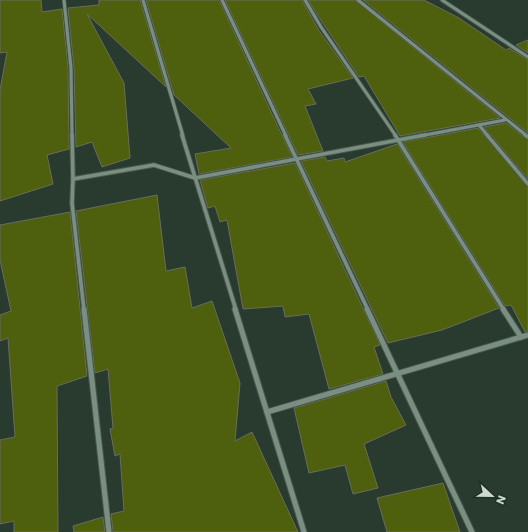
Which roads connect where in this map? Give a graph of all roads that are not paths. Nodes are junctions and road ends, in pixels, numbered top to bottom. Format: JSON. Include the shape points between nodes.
{"nodes":[{"id":1,"x":64,"y":0,"type":"edge"},
{"id":2,"x":143,"y":0,"type":"edge"},
{"id":3,"x":222,"y":0,"type":"edge"},
{"id":4,"x":305,"y":0,"type":"edge"},
{"id":5,"x":358,"y":0,"type":"edge"},
{"id":6,"x":442,"y":0,"type":"edge"},
{"id":7,"x":528,"y":57,"type":"edge"},
{"id":8,"x":505,"y":120,"type":"junction"},
{"id":9,"x":479,"y":125,"type":"junction"},
{"id":10,"x":528,"y":138,"type":"edge"},
{"id":11,"x":400,"y":140,"type":"junction"},
{"id":12,"x":297,"y":159,"type":"junction"},
{"id":13,"x":195,"y":178,"type":"junction"},
{"id":14,"x":74,"y":179,"type":"junction"},
{"id":15,"x":528,"y":184,"type":"edge"},
{"id":16,"x":528,"y":335,"type":"edge"},
{"id":17,"x":521,"y":337,"type":"junction"},
{"id":18,"x":396,"y":373,"type":"junction"},
{"id":19,"x":267,"y":412,"type":"junction"},
{"id":20,"x":109,"y":532,"type":"edge"},
{"id":21,"x":304,"y":532,"type":"edge"},
{"id":22,"x":472,"y":532,"type":"edge"}],
"edges":[{"from":1,"to":14,"type":"street","via":[[72,68]]},
{"from":2,"to":13,"type":"street"},
{"from":3,"to":12,"type":"street"},
{"from":4,"to":11,"type":"street"},
{"from":5,"to":8,"type":"street"},
{"from":6,"to":7,"type":"street"},
{"from":8,"to":9,"type":"street"},
{"from":8,"to":10,"type":"street"},
{"from":9,"to":11,"type":"street"},
{"from":9,"to":15,"type":"street"},
{"from":11,"to":12,"type":"street"},
{"from":11,"to":17,"type":"street"},
{"from":12,"to":13,"type":"street"},
{"from":12,"to":18,"type":"street"},
{"from":13,"to":14,"type":"street","via":[[154,165]]},
{"from":13,"to":19,"type":"street"},
{"from":14,"to":20,"type":"street","via":[[72,203]]},
{"from":16,"to":17,"type":"street"},
{"from":17,"to":18,"type":"street"},
{"from":18,"to":19,"type":"street"},
{"from":18,"to":22,"type":"street"},
{"from":19,"to":21,"type":"street"}]}
